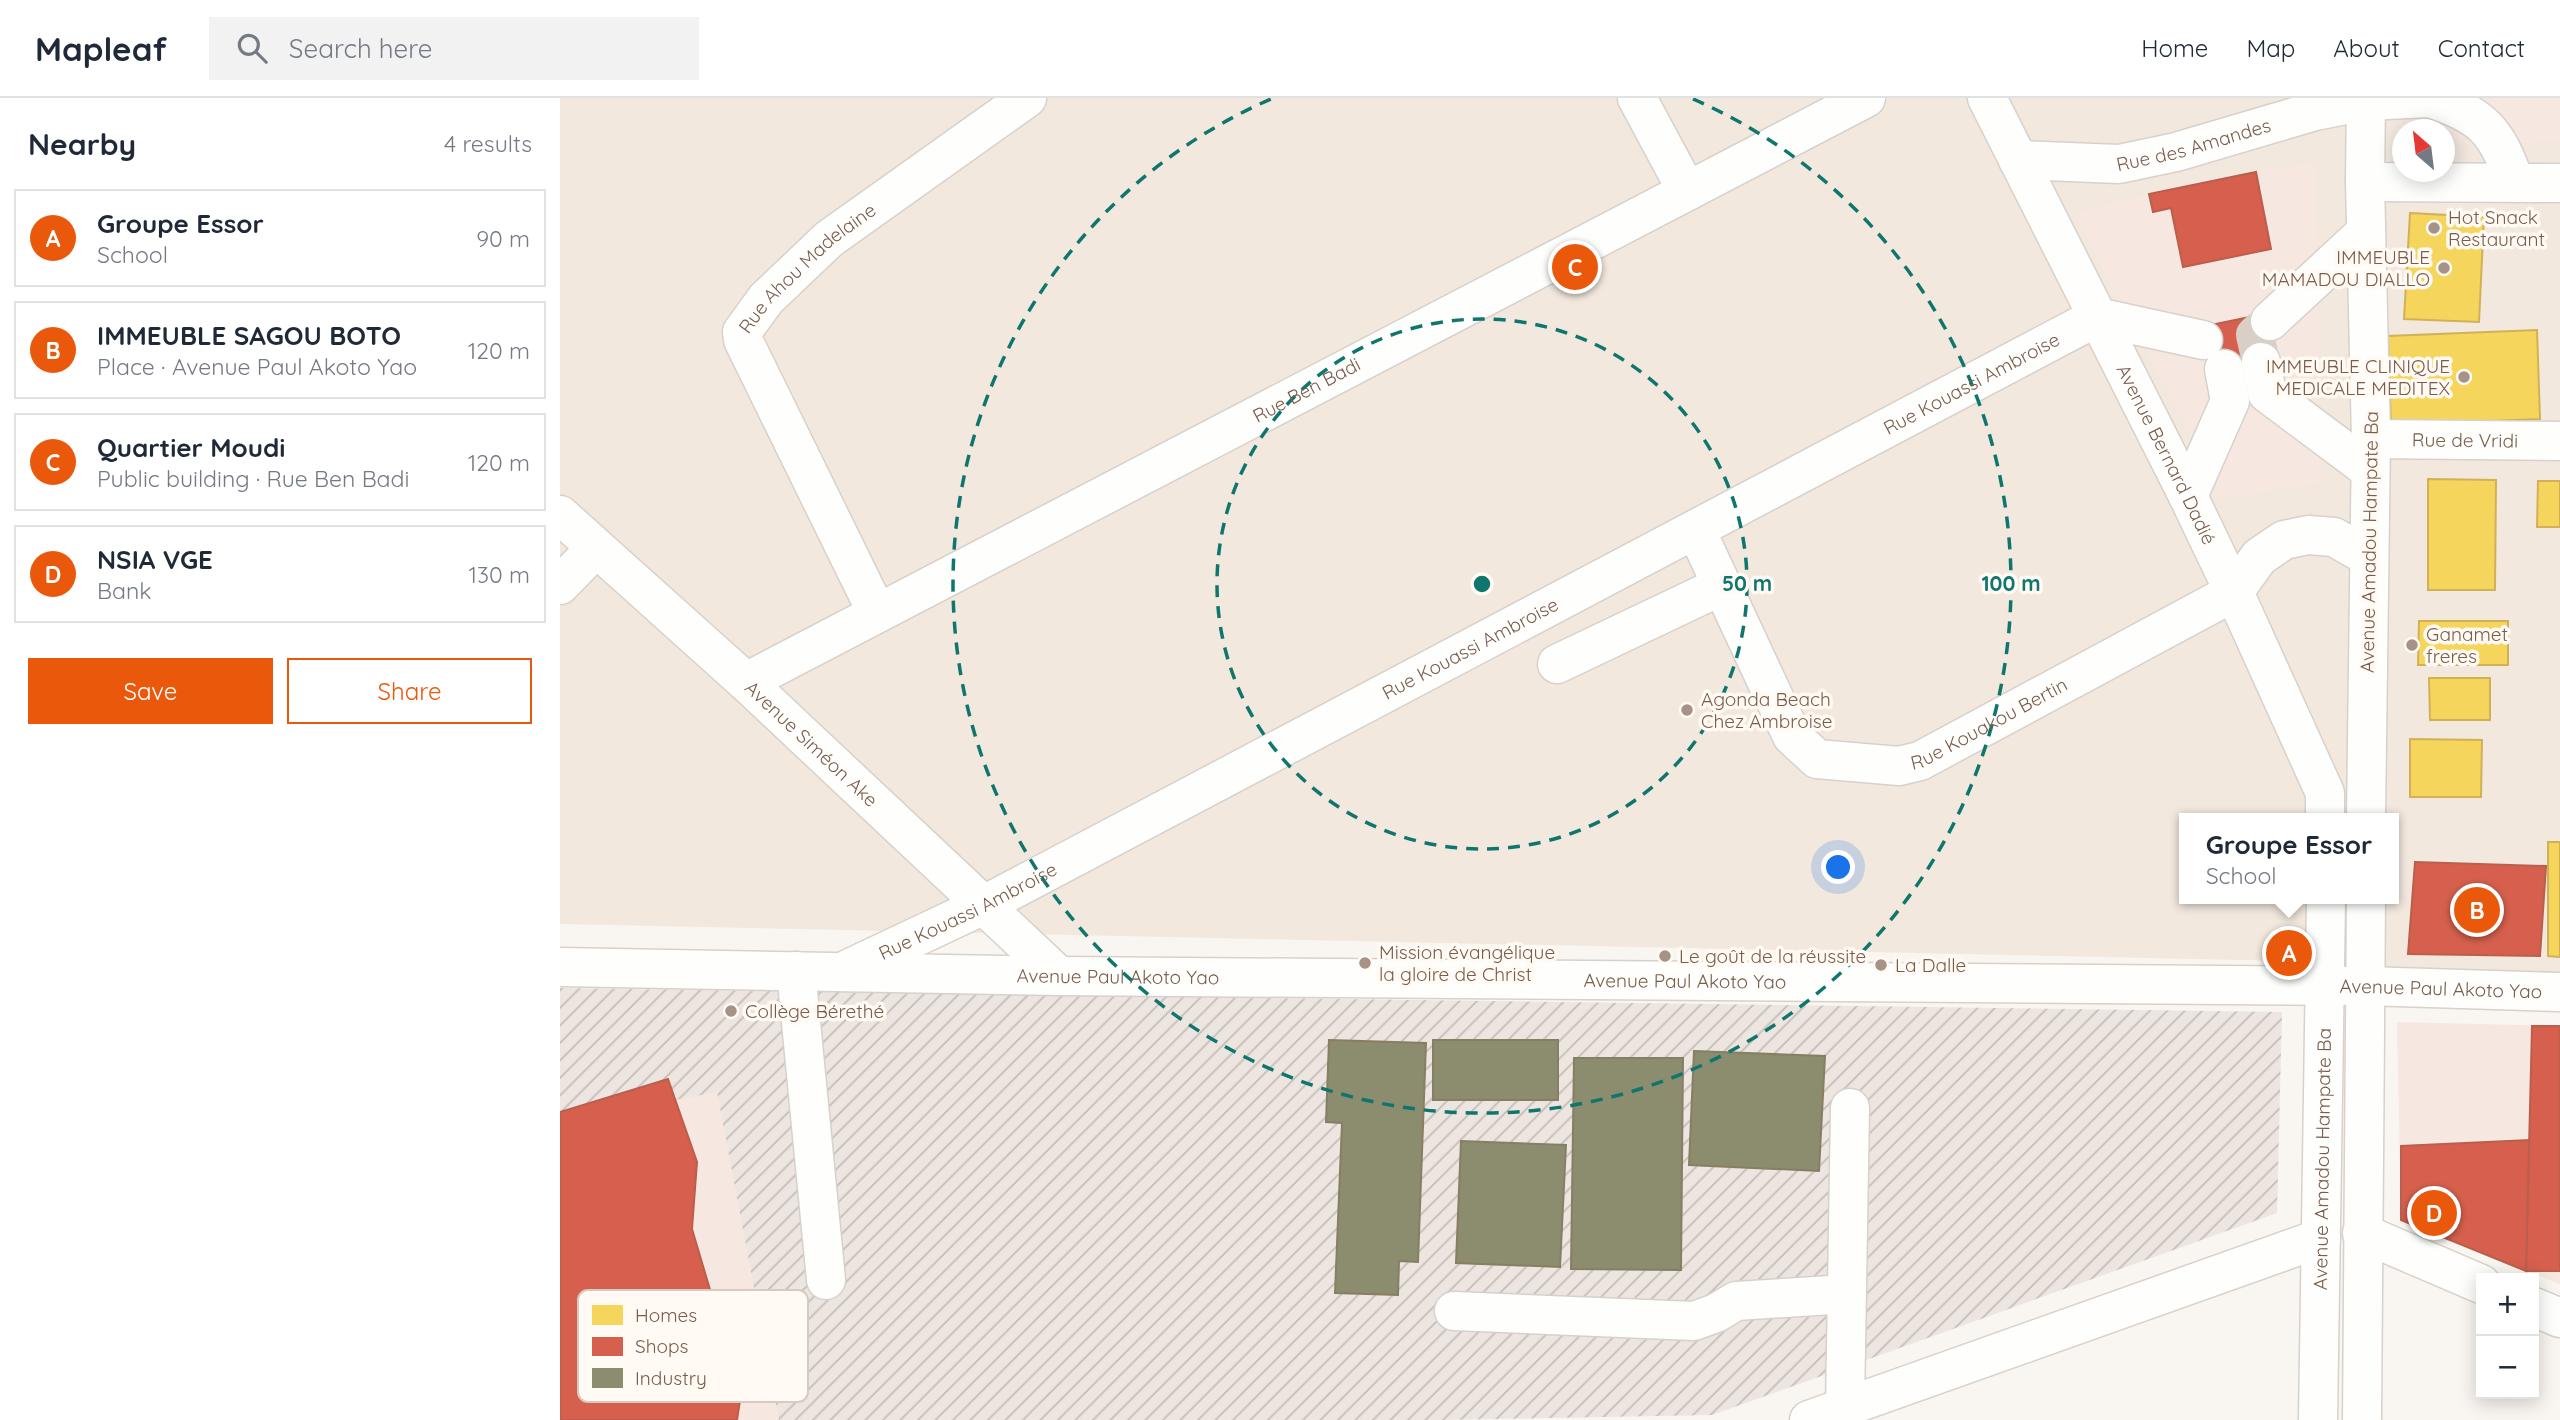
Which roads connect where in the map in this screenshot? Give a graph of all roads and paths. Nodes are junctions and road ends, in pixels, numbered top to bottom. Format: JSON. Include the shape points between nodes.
{"nodes":[{"id":1,"x":1027,"y":98,"type":"edge"},
{"id":2,"x":1637,"y":98,"type":"edge"},
{"id":3,"x":1866,"y":98,"type":"edge"},
{"id":4,"x":1987,"y":98,"type":"edge"},
{"id":5,"x":2429,"y":98,"type":"edge"},
{"id":6,"x":2366,"y":99,"type":"edge"},
{"id":7,"x":2018,"y":160,"type":"junction"},
{"id":8,"x":2365,"y":182,"type":"junction"},
{"id":9,"x":2515,"y":183,"type":"junction"},
{"id":10,"x":2560,"y":183,"type":"edge"},
{"id":11,"x":1687,"y":191,"type":"junction"},
{"id":12,"x":2367,"y":232,"type":"junction"},
{"id":13,"x":2097,"y":317,"type":"junction"},
{"id":14,"x":2270,"y":321,"type":"tunnel mouth"},
{"id":15,"x":2219,"y":370,"type":"junction"},
{"id":16,"x":2560,"y":441,"type":"edge"},
{"id":17,"x":2370,"y":455,"type":"junction"},
{"id":18,"x":2188,"y":496,"type":"junction"},
{"id":19,"x":560,"y":515,"type":"edge"},
{"id":20,"x":1696,"y":530,"type":"junction"},
{"id":21,"x":596,"y":548,"type":"junction"},
{"id":22,"x":2369,"y":556,"type":"junction"},
{"id":23,"x":560,"y":585,"type":"edge"},
{"id":24,"x":1721,"y":586,"type":"junction"},
{"id":25,"x":2234,"y":592,"type":"junction"},
{"id":26,"x":877,"y":613,"type":"junction"},
{"id":27,"x":1557,"y":664,"type":"dead end"},
{"id":28,"x":746,"y":681,"type":"junction"},
{"id":29,"x":2325,"y":813,"type":"edge"},
{"id":30,"x":2367,"y":813,"type":"edge"},
{"id":31,"x":2326,"y":904,"type":"edge"},
{"id":32,"x":2366,"y":904,"type":"edge"},
{"id":33,"x":984,"y":905,"type":"junction"},
{"id":34,"x":560,"y":967,"type":"edge"},
{"id":35,"x":796,"y":971,"type":"junction"},
{"id":36,"x":840,"y":973,"type":"junction"},
{"id":37,"x":1059,"y":976,"type":"junction"},
{"id":38,"x":2325,"y":986,"type":"junction"},
{"id":39,"x":2365,"y":986,"type":"junction"},
{"id":40,"x":2560,"y":992,"type":"edge"},
{"id":41,"x":1850,"y":1108,"type":"dead end"},
{"id":42,"x":2362,"y":1233,"type":"junction"},
{"id":43,"x":2321,"y":1238,"type":"junction"},
{"id":44,"x":826,"y":1280,"type":"dead end"},
{"id":45,"x":2476,"y":1282,"type":"edge"},
{"id":46,"x":1847,"y":1294,"type":"junction"},
{"id":47,"x":2539,"y":1309,"type":"edge"},
{"id":48,"x":1454,"y":1311,"type":"dead end"},
{"id":49,"x":2560,"y":1318,"type":"edge"},
{"id":50,"x":1845,"y":1407,"type":"junction"},
{"id":51,"x":1809,"y":1420,"type":"edge"},
{"id":52,"x":2318,"y":1420,"type":"edge"},
{"id":53,"x":2362,"y":1420,"type":"edge"}],
"edges":[{"from":1,"to":26,"type":"street","name":"Rue Ahou Madelaine","via":[[829,239],[766,299],[742,332]]},
{"from":2,"to":11,"type":"street"},
{"from":3,"to":11,"type":"street","name":"Rue Ben Badi"},
{"from":4,"to":7,"type":"street","name":"Avenue Bernard Dadié"},
{"from":5,"to":6,"type":"street","name":"Rue des Amandes"},
{"from":5,"to":9,"type":"street","via":[[2456,106],[2481,122],[2503,149]]},
{"from":6,"to":7,"type":"street","name":"Rue des Amandes","via":[[2119,164]]},
{"from":6,"to":8,"type":"street","name":"Avenue Amadou Hampate Ba"},
{"from":7,"to":13,"type":"street","name":"Avenue Bernard Dadié"},
{"from":8,"to":9,"type":"street"},
{"from":8,"to":12,"type":"street","name":"Avenue Amadou Hampate Ba"},
{"from":9,"to":10,"type":"street"},
{"from":11,"to":26,"type":"street","name":"Rue Ben Badi"},
{"from":12,"to":14,"type":"street"},
{"from":12,"to":17,"type":"street","name":"Avenue Amadou Hampate Ba"},
{"from":13,"to":15,"type":"street"},
{"from":13,"to":18,"type":"street","name":"Avenue Bernard Dadié"},
{"from":13,"to":20,"type":"street","name":"Rue Kouassi Ambroise"},
{"from":15,"to":17,"type":"street","via":[[2264,378]]},
{"from":15,"to":18,"type":"street"},
{"from":16,"to":17,"type":"street","name":"Rue de Vridi"},
{"from":17,"to":22,"type":"street","name":"Avenue Amadou Hampate Ba"},
{"from":18,"to":25,"type":"street","name":"Avenue Bernard Dadié"},
{"from":19,"to":21,"type":"street","name":"Avenue Siméon Ake"},
{"from":20,"to":24,"type":"street","name":"Rue Kouakou Bertin"},
{"from":20,"to":33,"type":"street","name":"Rue Kouassi Ambroise"},
{"from":21,"to":23,"type":"street"},
{"from":21,"to":28,"type":"street","name":"Avenue Siméon Ake"},
{"from":22,"to":25,"type":"street","name":"Rue Kouakou Bertin","via":[[2334,537],[2308,535],[2284,540],[2259,556]]},
{"from":22,"to":30,"type":"street","name":"Avenue Amadou Hampate Ba"},
{"from":24,"to":25,"type":"street","name":"Rue Kouakou Bertin","via":[[1792,736],[1804,749],[1817,759],[1899,766],[1920,761]]},
{"from":24,"to":27,"type":"street"},
{"from":25,"to":29,"type":"street","name":"Avenue Bernard Dadié","via":[[2325,793]]},
{"from":26,"to":28,"type":"street","name":"Rue Ben Badi"},
{"from":28,"to":33,"type":"street","name":"Avenue Siméon Ake"},
{"from":31,"to":38,"type":"street","name":"Avenue Amadou Hampate Ba"},
{"from":32,"to":39,"type":"street","name":"Avenue Amadou Hampate Ba"},
{"from":33,"to":36,"type":"street","name":"Rue Kouassi Ambroise"},
{"from":33,"to":37,"type":"street","name":"Avenue Siméon Ake"},
{"from":34,"to":35,"type":"street","name":"Avenue Paul Akoto Yao"},
{"from":35,"to":36,"type":"street","name":"Avenue Paul Akoto Yao"},
{"from":35,"to":44,"type":"street"},
{"from":36,"to":37,"type":"street","name":"Avenue Paul Akoto Yao"},
{"from":37,"to":38,"type":"street","name":"Avenue Paul Akoto Yao"},
{"from":38,"to":39,"type":"street","name":"Avenue Paul Akoto Yao"},
{"from":38,"to":43,"type":"street","name":"Avenue Amadou Hampate Ba"},
{"from":39,"to":40,"type":"street","name":"Avenue Paul Akoto Yao"},
{"from":39,"to":42,"type":"street","name":"Avenue Amadou Hampate Ba"},
{"from":41,"to":46,"type":"street"},
{"from":42,"to":45,"type":"street"},
{"from":42,"to":53,"type":"street","name":"Avenue Amadou Hampate Ba"},
{"from":43,"to":50,"type":"street"},
{"from":43,"to":52,"type":"street","name":"Avenue Amadou Hampate Ba"},
{"from":46,"to":48,"type":"street","via":[[1737,1301],[1695,1321]]},
{"from":46,"to":50,"type":"street"},
{"from":47,"to":49,"type":"street"},
{"from":50,"to":51,"type":"street"}]}
